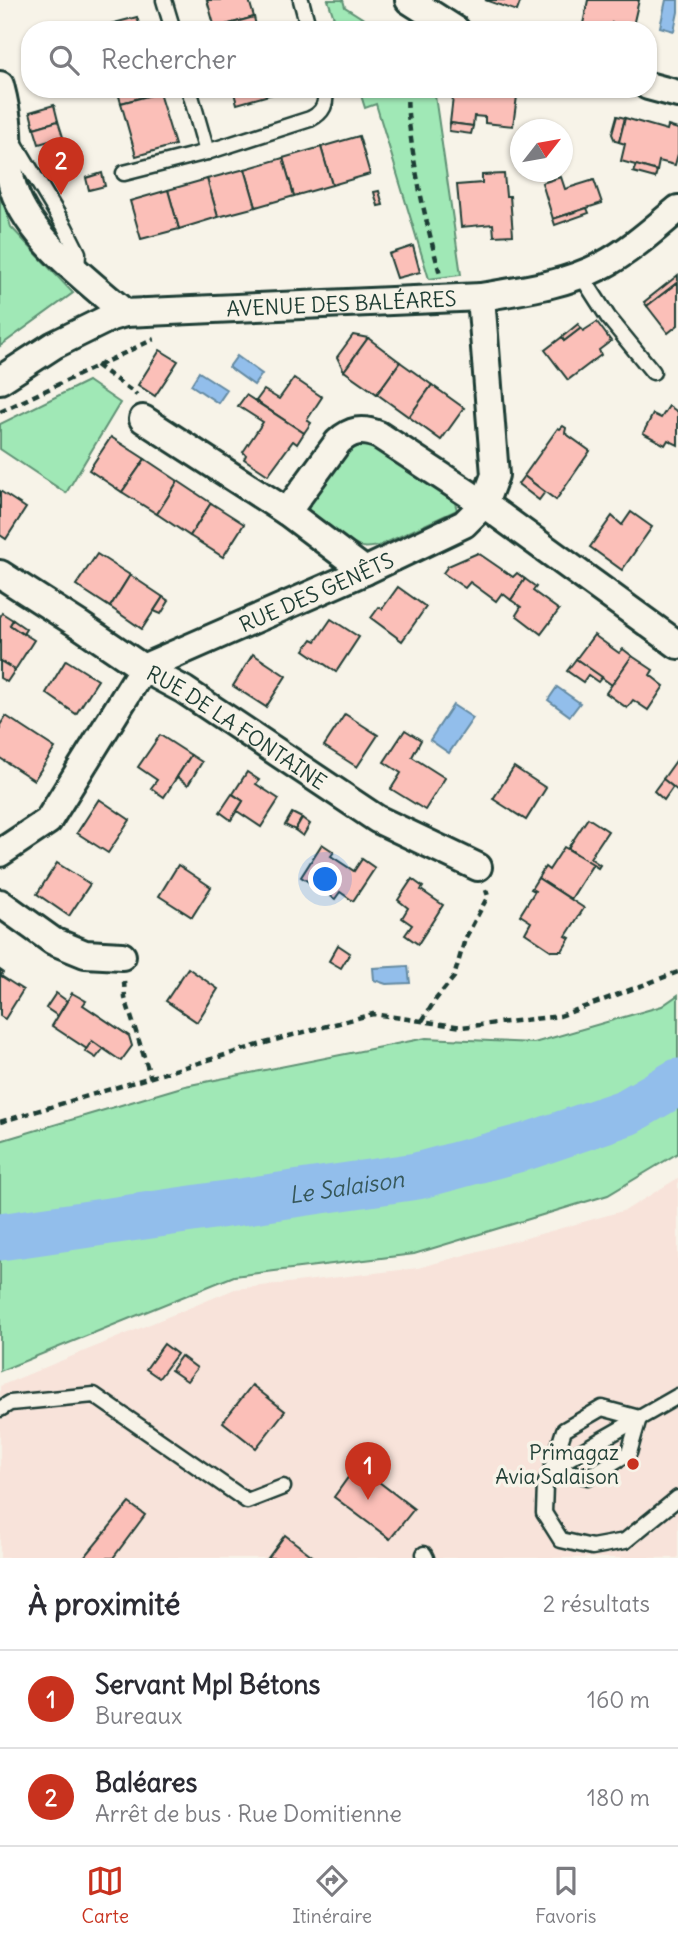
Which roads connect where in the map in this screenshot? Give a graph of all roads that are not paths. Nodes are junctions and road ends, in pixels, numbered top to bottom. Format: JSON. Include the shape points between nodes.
{"nodes":[{"id":1,"x":164,"y":0,"type":"edge"},
{"id":2,"x":301,"y":0,"type":"edge"},
{"id":3,"x":409,"y":0,"type":"edge"},
{"id":4,"x":170,"y":21,"type":"edge"},
{"id":5,"x":307,"y":21,"type":"edge"},
{"id":6,"x":442,"y":21,"type":"edge"},
{"id":7,"x":0,"y":85,"type":"edge"},
{"id":8,"x":657,"y":88,"type":"edge"},
{"id":9,"x":678,"y":94,"type":"edge"},
{"id":10,"x":192,"y":98,"type":"edge"},
{"id":11,"x":326,"y":98,"type":"edge"},
{"id":12,"x":207,"y":152,"type":"junction"},
{"id":13,"x":124,"y":173,"type":"dead end"},
{"id":14,"x":678,"y":209,"type":"edge"},
{"id":15,"x":77,"y":271,"type":"junction"},
{"id":16,"x":581,"y":275,"type":"junction"},
{"id":17,"x":481,"y":297,"type":"junction"},
{"id":18,"x":125,"y":313,"type":"junction"},
{"id":19,"x":99,"y":325,"type":"junction"},
{"id":20,"x":653,"y":372,"type":"dead end"},
{"id":21,"x":0,"y":380,"type":"edge"},
{"id":22,"x":142,"y":419,"type":"road end"},
{"id":23,"x":484,"y":504,"type":"junction"},
{"id":24,"x":287,"y":512,"type":"junction"},
{"id":25,"x":365,"y":571,"type":"junction"},
{"id":26,"x":0,"y":574,"type":"edge"},
{"id":27,"x":678,"y":645,"type":"edge"},
{"id":28,"x":143,"y":668,"type":"junction"},
{"id":29,"x":0,"y":853,"type":"edge"},
{"id":30,"x":478,"y":867,"type":"road end"},
{"id":31,"x":0,"y":903,"type":"edge"},
{"id":32,"x":122,"y":956,"type":"road end"},
{"id":33,"x":678,"y":1396,"type":"edge"},
{"id":34,"x":0,"y":1409,"type":"edge"},
{"id":35,"x":639,"y":1418,"type":"junction"},
{"id":36,"x":552,"y":1468,"type":"junction"},
{"id":37,"x":282,"y":1488,"type":"dead end"},
{"id":38,"x":678,"y":1498,"type":"edge"}],
"edges":[{"from":1,"to":4,"type":"lane"},
{"from":2,"to":5,"type":"lane"},
{"from":3,"to":6,"type":"street"},
{"from":7,"to":15,"type":"street","via":[[18,202],[43,238]]},
{"from":8,"to":9,"type":"street"},
{"from":10,"to":12,"type":"lane"},
{"from":11,"to":12,"type":"lane","via":[[318,116]]},
{"from":12,"to":13,"type":"lane"},
{"from":14,"to":16,"type":"street","name":"AVENUE DES BALÉARES","via":[[605,264]]},
{"from":15,"to":18,"type":"street"},
{"from":15,"to":19,"type":"street"},
{"from":16,"to":17,"type":"street","name":"AVENUE DES BALÉARES"},
{"from":16,"to":20,"type":"lane"},
{"from":17,"to":18,"type":"street","name":"AVENUE DES BALÉARES"},
{"from":17,"to":23,"type":"street","via":[[495,475]]},
{"from":18,"to":19,"type":"street","name":"AVENUE DES BALÉARES"},
{"from":19,"to":21,"type":"street","name":"AVENUE DES BALÉARES","via":[[54,345]]},
{"from":22,"to":24,"type":"street"},
{"from":23,"to":24,"type":"street","via":[[379,435],[359,430],[338,442]]},
{"from":23,"to":25,"type":"street","name":"RUE DES GENÊTS","via":[[464,524]]},
{"from":23,"to":27,"type":"street"},
{"from":24,"to":25,"type":"street"},
{"from":25,"to":28,"type":"street","name":"RUE DES GENÊTS"},
{"from":26,"to":28,"type":"street","name":"RUE DE LA FONTAINE"},
{"from":28,"to":29,"type":"street","via":[[48,821]]},
{"from":28,"to":30,"type":"street","name":"RUE DE LA FONTAINE","via":[[184,690],[377,819]]},
{"from":31,"to":32,"type":"street","via":[[53,941],[85,954]]},
{"from":33,"to":35,"type":"lane"},
{"from":34,"to":37,"type":"lane","via":[[10,1403],[94,1395],[247,1501]]},
{"from":35,"to":36,"type":"lane"},
{"from":35,"to":36,"type":"lane","via":[[629,1452],[588,1477]]},
{"from":35,"to":36,"type":"lane","via":[[602,1408],[564,1430]]},
{"from":36,"to":38,"type":"lane","via":[[545,1485],[544,1513],[561,1540],[592,1547],[625,1541]]}]}
